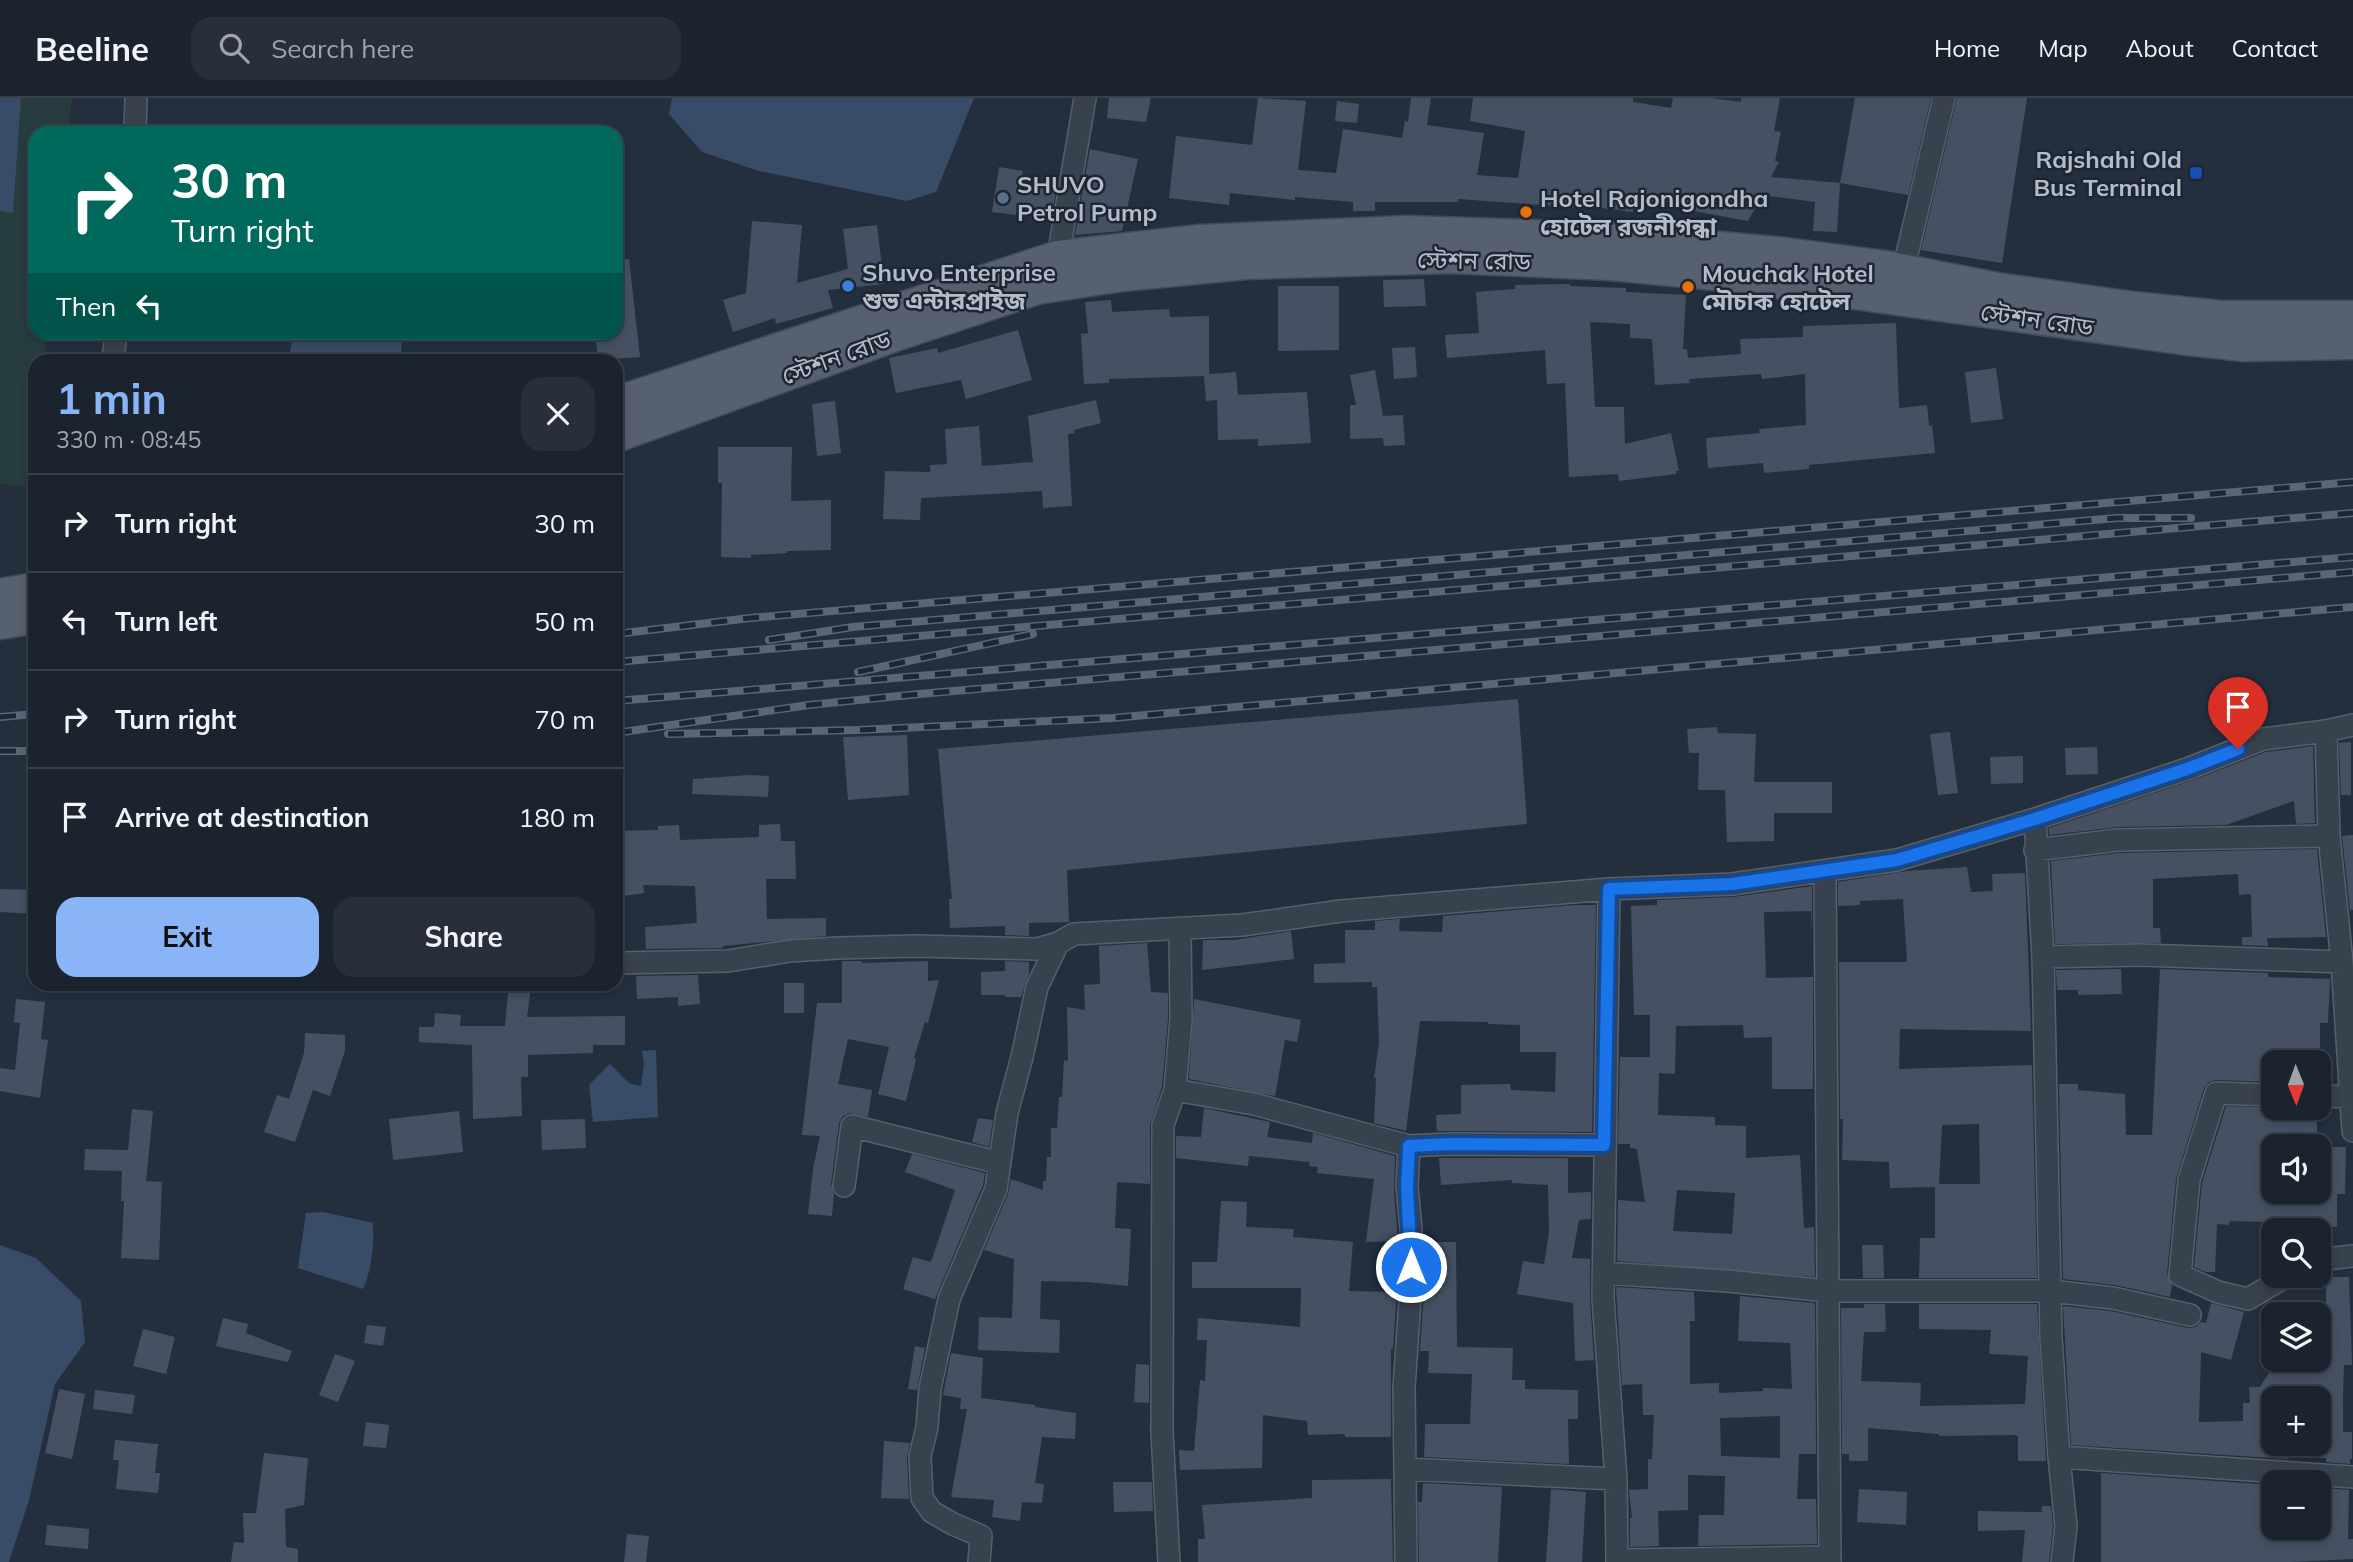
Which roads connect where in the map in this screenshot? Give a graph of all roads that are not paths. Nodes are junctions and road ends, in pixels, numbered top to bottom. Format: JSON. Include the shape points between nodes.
{"nodes":[{"id":1,"x":136,"y":98,"type":"edge"},
{"id":2,"x":1085,"y":98,"type":"edge"},
{"id":3,"x":1944,"y":98,"type":"edge"},
{"id":4,"x":135,"y":126,"type":"edge"},
{"id":5,"x":1058,"y":257,"type":"junction"},
{"id":6,"x":1903,"y":271,"type":"junction"},
{"id":7,"x":2353,"y":317,"type":"edge"},
{"id":8,"x":2353,"y":343,"type":"edge"},
{"id":9,"x":623,"y":401,"type":"edge"},
{"id":10,"x":623,"y":433,"type":"edge"},
{"id":11,"x":28,"y":590,"type":"edge"},
{"id":12,"x":0,"y":595,"type":"edge"},
{"id":13,"x":28,"y":618,"type":"edge"},
{"id":14,"x":0,"y":623,"type":"edge"},
{"id":15,"x":2353,"y":725,"type":"edge"},
{"id":16,"x":2326,"y":731,"type":"junction"},
{"id":17,"x":2035,"y":819,"type":"junction"},
{"id":18,"x":2329,"y":836,"type":"junction"},
{"id":19,"x":2035,"y":850,"type":"junction"},
{"id":20,"x":1825,"y":871,"type":"junction"},
{"id":21,"x":1609,"y":889,"type":"junction"},
{"id":22,"x":1180,"y":929,"type":"junction"},
{"id":23,"x":1058,"y":943,"type":"junction"},
{"id":24,"x":2043,"y":957,"type":"junction"},
{"id":25,"x":2342,"y":962,"type":"junction"},
{"id":26,"x":623,"y":963,"type":"edge"},
{"id":27,"x":1175,"y":1090,"type":"junction"},
{"id":28,"x":2261,"y":1095,"type":"edge"},
{"id":29,"x":2331,"y":1096,"type":"edge"},
{"id":30,"x":2352,"y":1097,"type":"edge"},
{"id":31,"x":2353,"y":1132,"type":"edge"},
{"id":32,"x":1604,"y":1145,"type":"junction"},
{"id":33,"x":1409,"y":1146,"type":"junction"},
{"id":34,"x":1000,"y":1163,"type":"junction"},
{"id":35,"x":844,"y":1185,"type":"dead end"},
{"id":36,"x":2353,"y":1256,"type":"edge"},
{"id":37,"x":2331,"y":1258,"type":"edge"},
{"id":38,"x":1603,"y":1273,"type":"junction"},
{"id":39,"x":2266,"y":1288,"type":"edge"},
{"id":40,"x":1828,"y":1291,"type":"junction"},
{"id":41,"x":2050,"y":1291,"type":"junction"},
{"id":42,"x":2190,"y":1315,"type":"dead end"},
{"id":43,"x":2059,"y":1457,"type":"junction"},
{"id":44,"x":1405,"y":1469,"type":"junction"},
{"id":45,"x":2353,"y":1477,"type":"edge"},
{"id":46,"x":1616,"y":1479,"type":"junction"},
{"id":47,"x":1830,"y":1560,"type":"edge"},
{"id":48,"x":1617,"y":1561,"type":"edge"},
{"id":49,"x":979,"y":1562,"type":"edge"},
{"id":50,"x":1170,"y":1562,"type":"edge"},
{"id":51,"x":1406,"y":1562,"type":"edge"},
{"id":52,"x":2062,"y":1562,"type":"edge"}],
"edges":[{"from":1,"to":4,"type":"street"},
{"from":2,"to":5,"type":"street"},
{"from":3,"to":6,"type":"street"},
{"from":5,"to":6,"type":"main road","name":"স্টেশন রোড","via":[[1200,241],[1420,232],[1623,239],[1786,254]]},
{"from":5,"to":9,"type":"main road","name":"স্টেশন রোড"},
{"from":6,"to":7,"type":"main road","name":"স্টেশন রোড","via":[[1997,289],[2221,317]]},
{"from":8,"to":10,"type":"main road","name":"স্টেশন রোড","via":[[2245,345],[1726,275],[1611,264],[1450,257],[1246,263],[1037,288]]},
{"from":11,"to":12,"type":"main road"},
{"from":13,"to":14,"type":"main road"},
{"from":15,"to":16,"type":"street"},
{"from":16,"to":17,"type":"street","via":[[2263,739]]},
{"from":16,"to":18,"type":"street"},
{"from":17,"to":19,"type":"street"},
{"from":17,"to":20,"type":"street","via":[[1897,860]]},
{"from":18,"to":19,"type":"street","via":[[2118,841]]},
{"from":18,"to":25,"type":"street"},
{"from":19,"to":24,"type":"street"},
{"from":20,"to":21,"type":"street","via":[[1732,884]]},
{"from":20,"to":40,"type":"street"},
{"from":21,"to":22,"type":"street"},
{"from":21,"to":32,"type":"street"},
{"from":22,"to":23,"type":"street","via":[[1074,934]]},
{"from":22,"to":27,"type":"street","via":[[1181,1020]]},
{"from":23,"to":26,"type":"street","via":[[1037,949],[838,948],[728,961]]},
{"from":23,"to":34,"type":"street","via":[[1037,987]]},
{"from":24,"to":25,"type":"street"},
{"from":24,"to":41,"type":"street"},
{"from":25,"to":30,"type":"street"},
{"from":27,"to":33,"type":"street","via":[[1254,1104]]},
{"from":27,"to":50,"type":"street","via":[[1163,1125],[1162,1432]]},
{"from":28,"to":39,"type":"street","via":[[2216,1093],[2189,1180],[2180,1275],[2218,1292],[2248,1298]]},
{"from":29,"to":30,"type":"street"},
{"from":30,"to":31,"type":"street"},
{"from":32,"to":33,"type":"street"},
{"from":32,"to":38,"type":"street"},
{"from":33,"to":44,"type":"street","via":[[1411,1286],[1404,1387]]},
{"from":34,"to":35,"type":"street","via":[[852,1126]]},
{"from":34,"to":49,"type":"street","via":[[996,1189],[949,1298],[920,1457],[922,1498],[932,1512],[981,1536]]},
{"from":36,"to":37,"type":"street"},
{"from":38,"to":40,"type":"street"},
{"from":38,"to":46,"type":"street"},
{"from":40,"to":41,"type":"street"},
{"from":40,"to":47,"type":"street"},
{"from":41,"to":42,"type":"street","via":[[2113,1298]]},
{"from":41,"to":43,"type":"street"},
{"from":43,"to":45,"type":"street"},
{"from":43,"to":52,"type":"street","via":[[2067,1526]]},
{"from":44,"to":46,"type":"street"},
{"from":44,"to":51,"type":"street"},
{"from":46,"to":48,"type":"street"},
{"from":47,"to":48,"type":"street"}]}
